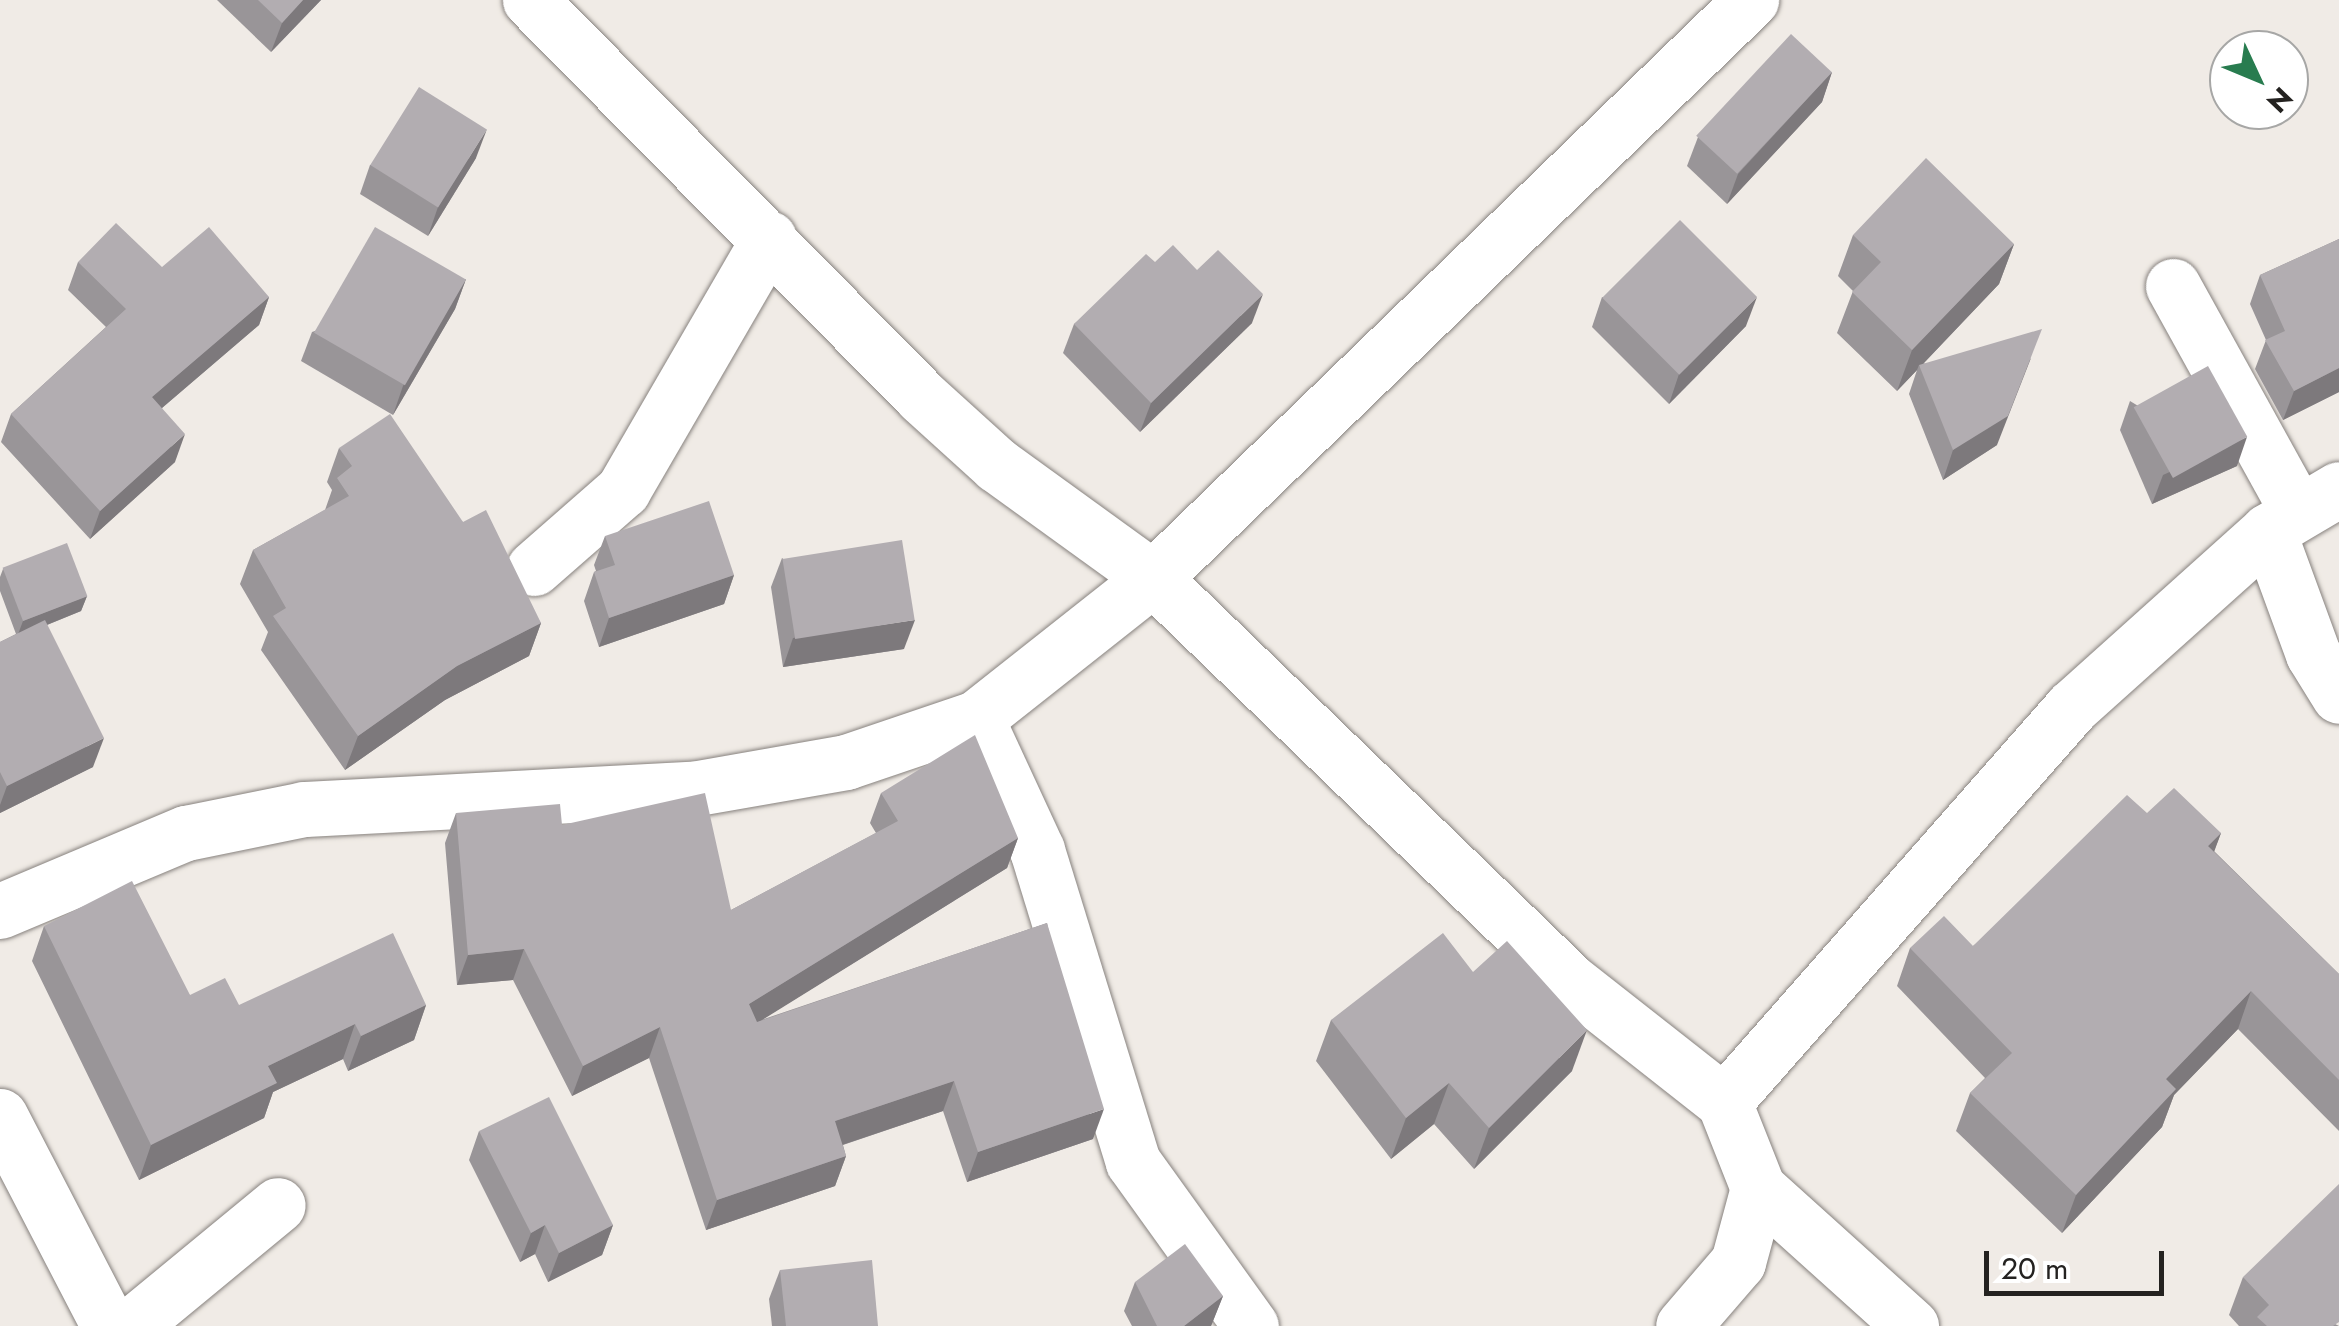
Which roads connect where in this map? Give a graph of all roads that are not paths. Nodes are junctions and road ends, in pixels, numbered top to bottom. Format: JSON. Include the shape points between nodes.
{"nodes":[{"id":1,"x":530,"y":0,"type":"edge"},
{"id":2,"x":1751,"y":0,"type":"edge"},
{"id":3,"x":769,"y":238,"type":"junction"},
{"id":4,"x":2173,"y":286,"type":"dead end"},
{"id":5,"x":2301,"y":510,"type":"edge"},
{"id":6,"x":534,"y":568,"type":"dead end"},
{"id":7,"x":1153,"y":578,"type":"junction"},
{"id":8,"x":2339,"y":696,"type":"edge"},
{"id":9,"x":976,"y":718,"type":"junction"},
{"id":10,"x":0,"y":911,"type":"edge"},
{"id":11,"x":1724,"y":1102,"type":"junction"},
{"id":12,"x":0,"y":1116,"type":"edge"},
{"id":13,"x":1758,"y":1188,"type":"junction"},
{"id":14,"x":278,"y":1205,"type":"dead end"},
{"id":15,"x":109,"y":1326,"type":"edge"},
{"id":16,"x":131,"y":1326,"type":"edge"},
{"id":17,"x":1251,"y":1326,"type":"edge"},
{"id":18,"x":1683,"y":1326,"type":"edge"},
{"id":19,"x":1911,"y":1326,"type":"edge"}],
"edges":[{"from":1,"to":3,"type":"street"},
{"from":2,"to":7,"type":"street"},
{"from":3,"to":6,"type":"street","via":[[623,490]]},
{"from":3,"to":7,"type":"street","via":[[997,465]]},
{"from":4,"to":5,"type":"street"},
{"from":5,"to":8,"type":"street","via":[[2313,654]]},
{"from":5,"to":11,"type":"street","via":[[2072,707]]},
{"from":7,"to":9,"type":"street"},
{"from":7,"to":11,"type":"street","via":[[1570,981]]},
{"from":9,"to":10,"type":"street","via":[[846,762],[692,789],[284,813],[186,833]]},
{"from":9,"to":17,"type":"street","via":[[1038,850],[1134,1162]]},
{"from":11,"to":13,"type":"street"},
{"from":12,"to":15,"type":"street"},
{"from":13,"to":18,"type":"street","via":[[1738,1262]]},
{"from":13,"to":19,"type":"street"},
{"from":14,"to":16,"type":"street"}]}
